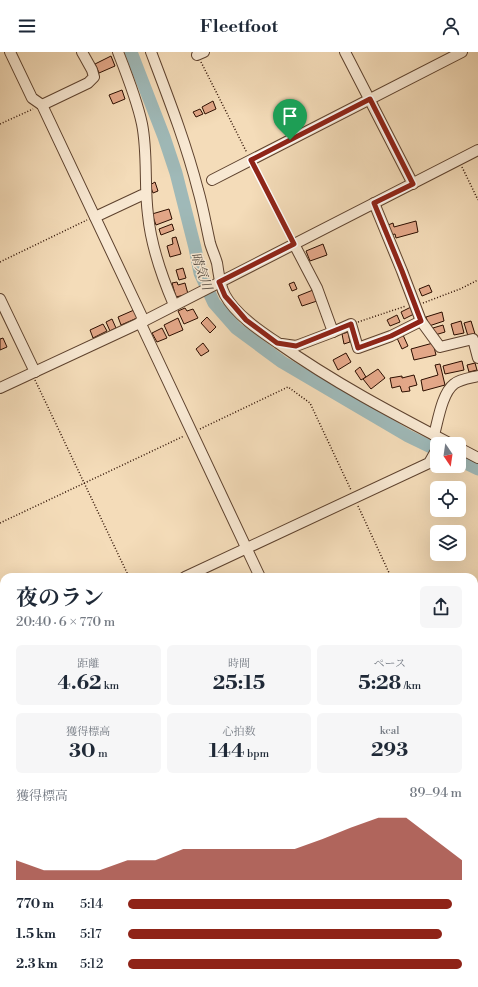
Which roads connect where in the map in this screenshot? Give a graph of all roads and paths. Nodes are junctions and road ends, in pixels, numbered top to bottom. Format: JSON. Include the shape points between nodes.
{"nodes":[{"id":1,"x":10,"y":52,"type":"edge"},
{"id":2,"x":82,"y":52,"type":"edge"},
{"id":3,"x":118,"y":52,"type":"edge"},
{"id":4,"x":151,"y":52,"type":"edge"},
{"id":5,"x":345,"y":52,"type":"edge"},
{"id":6,"x":462,"y":52,"type":"edge"},
{"id":7,"x":201,"y":54,"type":"edge"},
{"id":8,"x":370,"y":99,"type":"junction"},
{"id":9,"x":42,"y":105,"type":"junction"},
{"id":10,"x":0,"y":124,"type":"edge"},
{"id":11,"x":478,"y":150,"type":"edge"},
{"id":12,"x":251,"y":160,"type":"junction"},
{"id":13,"x":459,"y":160,"type":"junction"},
{"id":14,"x":212,"y":180,"type":"dead end"},
{"id":15,"x":413,"y":184,"type":"junction"},
{"id":16,"x":146,"y":195,"type":"junction"},
{"id":17,"x":478,"y":200,"type":"edge"},
{"id":18,"x":374,"y":203,"type":"junction"},
{"id":19,"x":95,"y":217,"type":"junction"},
{"id":20,"x":294,"y":244,"type":"junction"},
{"id":21,"x":0,"y":262,"type":"edge"},
{"id":22,"x":478,"y":280,"type":"edge"},
{"id":23,"x":219,"y":282,"type":"junction"},
{"id":24,"x":0,"y":299,"type":"edge"},
{"id":25,"x":414,"y":303,"type":"junction"},
{"id":26,"x":174,"y":305,"type":"junction"},
{"id":27,"x":142,"y":321,"type":"junction"},
{"id":28,"x":421,"y":321,"type":"junction"},
{"id":29,"x":351,"y":324,"type":"junction"},
{"id":30,"x":333,"y":332,"type":"junction"},
{"id":31,"x":277,"y":343,"type":"junction"},
{"id":32,"x":478,"y":358,"type":"edge"},
{"id":33,"x":35,"y":372,"type":"junction"},
{"id":34,"x":478,"y":376,"type":"edge"},
{"id":35,"x":0,"y":388,"type":"edge"},
{"id":36,"x":192,"y":432,"type":"junction"},
{"id":37,"x":433,"y":437,"type":"edge"},
{"id":38,"x":441,"y":437,"type":"edge"},
{"id":39,"x":466,"y":452,"type":"edge"},
{"id":40,"x":478,"y":458,"type":"edge"},
{"id":41,"x":430,"y":462,"type":"edge"},
{"id":42,"x":84,"y":483,"type":"junction"},
{"id":43,"x":354,"y":498,"type":"junction"},
{"id":44,"x":0,"y":523,"type":"edge"},
{"id":45,"x":247,"y":548,"type":"junction"},
{"id":46,"x":127,"y":573,"type":"edge"},
{"id":47,"x":194,"y":573,"type":"edge"},
{"id":48,"x":258,"y":573,"type":"edge"},
{"id":49,"x":389,"y":573,"type":"edge"}],
"edges":[{"from":1,"to":9,"type":"street","via":[[32,98]]},
{"from":2,"to":9,"type":"street","via":[[94,77],[88,83]]},
{"from":3,"to":16,"type":"street","via":[[142,124]]},
{"from":4,"to":23,"type":"street","via":[[198,189],[217,264]]},
{"from":5,"to":8,"type":"street"},
{"from":6,"to":8,"type":"street"},
{"from":7,"to":12,"type":"path"},
{"from":8,"to":12,"type":"street"},
{"from":8,"to":15,"type":"street"},
{"from":9,"to":10,"type":"path"},
{"from":9,"to":19,"type":"street"},
{"from":11,"to":13,"type":"street"},
{"from":12,"to":14,"type":"street"},
{"from":12,"to":20,"type":"path"},
{"from":13,"to":15,"type":"street"},
{"from":13,"to":17,"type":"path"},
{"from":15,"to":18,"type":"street"},
{"from":16,"to":19,"type":"street"},
{"from":16,"to":26,"type":"street","via":[[148,221],[157,260]]},
{"from":18,"to":20,"type":"street"},
{"from":18,"to":25,"type":"street"},
{"from":19,"to":21,"type":"path"},
{"from":19,"to":27,"type":"street"},
{"from":20,"to":23,"type":"street"},
{"from":20,"to":30,"type":"street","via":[[317,288]]},
{"from":22,"to":25,"type":"path","via":[[419,305]]},
{"from":23,"to":26,"type":"street"},
{"from":23,"to":31,"type":"street","via":[[225,296],[246,320]]},
{"from":24,"to":33,"type":"street"},
{"from":25,"to":28,"type":"street"},
{"from":25,"to":29,"type":"path"},
{"from":26,"to":27,"type":"street"},
{"from":27,"to":33,"type":"street"},
{"from":27,"to":36,"type":"street"},
{"from":28,"to":29,"type":"street","via":[[358,348]]},
{"from":28,"to":32,"type":"street","via":[[440,347],[473,339]]},
{"from":29,"to":30,"type":"street"},
{"from":30,"to":31,"type":"street","via":[[296,346]]},
{"from":31,"to":37,"type":"street"},
{"from":33,"to":35,"type":"street"},
{"from":33,"to":42,"type":"path","via":[[34,378]]},
{"from":34,"to":38,"type":"street","via":[[464,379],[448,391],[441,409]]},
{"from":36,"to":42,"type":"path"},
{"from":36,"to":43,"type":"path","via":[[288,387],[310,403]]},
{"from":36,"to":45,"type":"street"},
{"from":39,"to":40,"type":"street"},
{"from":41,"to":43,"type":"street"},
{"from":42,"to":44,"type":"path"},
{"from":42,"to":46,"type":"path"},
{"from":43,"to":45,"type":"street"},
{"from":43,"to":49,"type":"path"},
{"from":45,"to":47,"type":"street"},
{"from":45,"to":48,"type":"street"}]}
